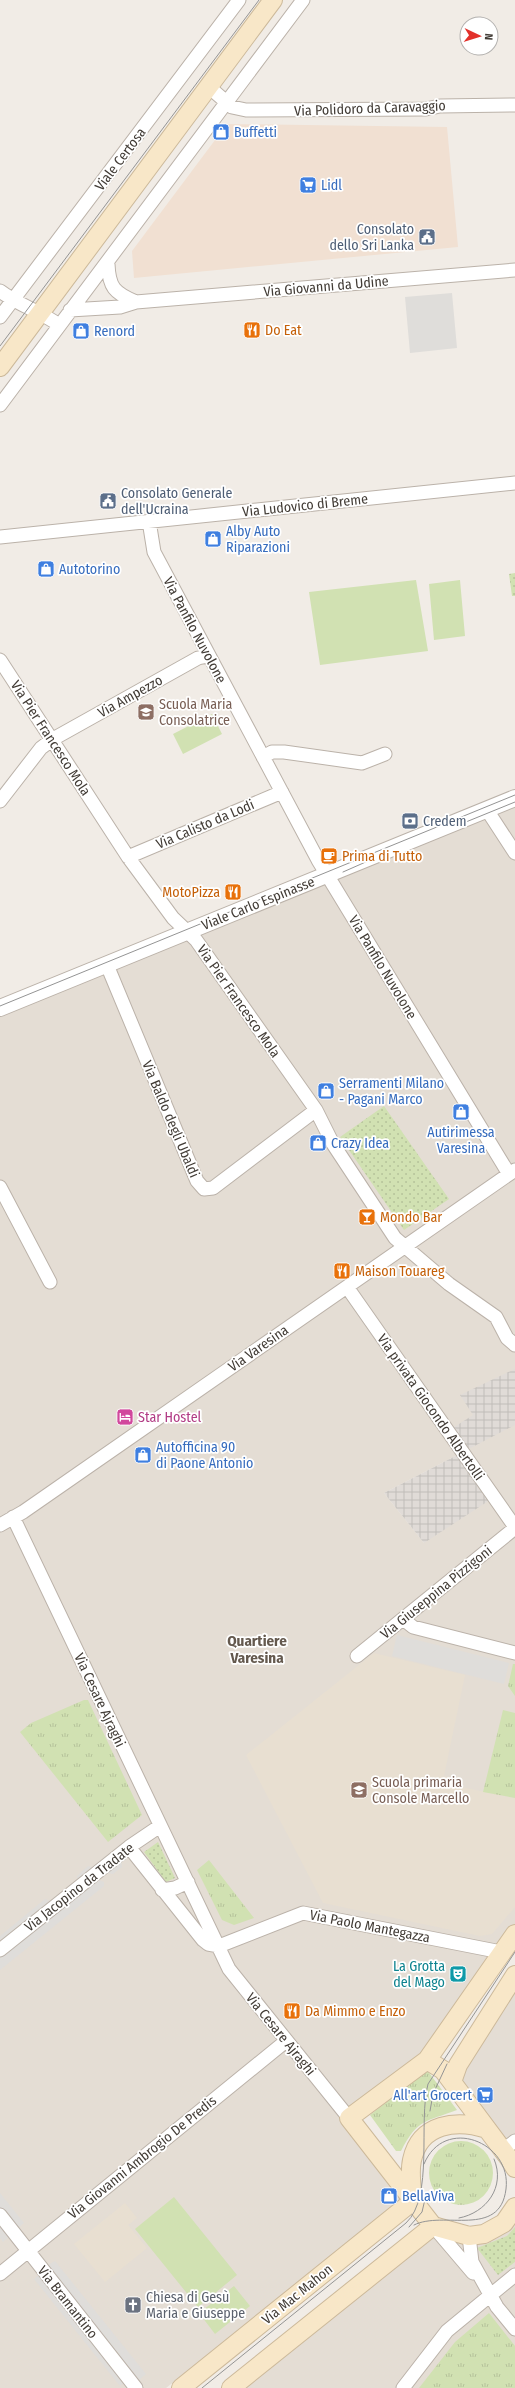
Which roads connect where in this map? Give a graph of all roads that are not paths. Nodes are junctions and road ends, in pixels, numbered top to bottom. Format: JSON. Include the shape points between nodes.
{"nodes":[{"id":1,"x":239,"y":0,"type":"edge"},
{"id":2,"x":273,"y":0,"type":"edge"},
{"id":3,"x":304,"y":0,"type":"edge"},
{"id":4,"x":209,"y":87,"type":"junction"},
{"id":5,"x":227,"y":103,"type":"junction"},
{"id":6,"x":515,"y":105,"type":"edge"},
{"id":7,"x":108,"y":264,"type":"junction"},
{"id":8,"x":515,"y":270,"type":"edge"},
{"id":9,"x":0,"y":291,"type":"edge"},
{"id":10,"x":12,"y":300,"type":"junction"},
{"id":11,"x":136,"y":302,"type":"junction"},
{"id":12,"x":70,"y":310,"type":"junction"},
{"id":13,"x":40,"y":312,"type":"junction"},
{"id":14,"x":0,"y":318,"type":"edge"},
{"id":15,"x":59,"y":325,"type":"junction"},
{"id":16,"x":0,"y":367,"type":"edge"},
{"id":17,"x":0,"y":405,"type":"edge"},
{"id":18,"x":515,"y":483,"type":"edge"},
{"id":19,"x":149,"y":520,"type":"junction"},
{"id":20,"x":0,"y":537,"type":"edge"},
{"id":21,"x":208,"y":656,"type":"junction"},
{"id":22,"x":0,"y":660,"type":"edge"},
{"id":23,"x":53,"y":739,"type":"junction"},
{"id":24,"x":385,"y":754,"type":"dead end"},
{"id":25,"x":263,"y":757,"type":"junction"},
{"id":26,"x":282,"y":792,"type":"junction"},
{"id":27,"x":515,"y":798,"type":"edge"},
{"id":28,"x":0,"y":801,"type":"edge"},
{"id":29,"x":487,"y":810,"type":"junction"},
{"id":30,"x":515,"y":853,"type":"edge"},
{"id":31,"x":128,"y":857,"type":"junction"},
{"id":32,"x":327,"y":875,"type":"junction"},
{"id":33,"x":189,"y":932,"type":"junction"},
{"id":34,"x":107,"y":965,"type":"junction"},
{"id":35,"x":0,"y":1008,"type":"edge"},
{"id":36,"x":316,"y":1110,"type":"junction"},
{"id":37,"x":512,"y":1172,"type":"edge"},
{"id":38,"x":0,"y":1186,"type":"edge"},
{"id":39,"x":405,"y":1246,"type":"junction"},
{"id":40,"x":50,"y":1282,"type":"dead end"},
{"id":41,"x":347,"y":1286,"type":"junction"},
{"id":42,"x":515,"y":1345,"type":"edge"},
{"id":43,"x":13,"y":1517,"type":"junction"},
{"id":44,"x":0,"y":1525,"type":"edge"},
{"id":45,"x":515,"y":1527,"type":"edge"},
{"id":46,"x":403,"y":1619,"type":"junction"},
{"id":47,"x":515,"y":1653,"type":"edge"},
{"id":48,"x":357,"y":1656,"type":"dead end"},
{"id":49,"x":160,"y":1826,"type":"junction"},
{"id":50,"x":129,"y":1847,"type":"junction"},
{"id":51,"x":188,"y":1882,"type":"junction"},
{"id":52,"x":162,"y":1890,"type":"junction"},
{"id":53,"x":515,"y":1934,"type":"edge"},
{"id":54,"x":219,"y":1946,"type":"junction"},
{"id":55,"x":0,"y":1950,"type":"edge"},
{"id":56,"x":501,"y":1952,"type":"junction"},
{"id":57,"x":515,"y":1975,"type":"edge"},
{"id":58,"x":286,"y":2041,"type":"junction"},
{"id":59,"x":426,"y":2060,"type":"junction"},
{"id":60,"x":452,"y":2082,"type":"junction"},
{"id":61,"x":349,"y":2118,"type":"junction"},
{"id":62,"x":487,"y":2129,"type":"junction"},
{"id":63,"x":509,"y":2146,"type":"edge"},
{"id":64,"x":515,"y":2168,"type":"edge"},
{"id":65,"x":413,"y":2201,"type":"junction"},
{"id":66,"x":515,"y":2207,"type":"edge"},
{"id":67,"x":0,"y":2215,"type":"edge"},
{"id":68,"x":433,"y":2226,"type":"junction"},
{"id":69,"x":469,"y":2236,"type":"junction"},
{"id":70,"x":27,"y":2250,"type":"junction"},
{"id":71,"x":0,"y":2274,"type":"edge"},
{"id":72,"x":515,"y":2275,"type":"edge"},
{"id":73,"x":491,"y":2294,"type":"junction"},
{"id":74,"x":515,"y":2329,"type":"edge"},
{"id":75,"x":136,"y":2388,"type":"edge"},
{"id":76,"x":181,"y":2388,"type":"edge"},
{"id":77,"x":231,"y":2388,"type":"edge"},
{"id":78,"x":403,"y":2388,"type":"edge"}],
"edges":[{"from":1,"to":10,"type":"street","name":"Viale Certosa"},
{"from":2,"to":4,"type":"main road","name":"Viale Certosa"},
{"from":3,"to":5,"type":"street"},
{"from":4,"to":5,"type":"street"},
{"from":4,"to":13,"type":"main road","name":"Viale Certosa"},
{"from":5,"to":6,"type":"street","name":"Via Polidoro da Caravaggio","via":[[246,110],[426,109],[440,106]]},
{"from":5,"to":7,"type":"street"},
{"from":7,"to":11,"type":"street","name":"Via Giovanni da Udine","via":[[109,279],[114,289],[120,296]]},
{"from":7,"to":12,"type":"street"},
{"from":8,"to":11,"type":"street","name":"Via Giovanni da Udine"},
{"from":9,"to":10,"type":"street"},
{"from":10,"to":13,"type":"street"},
{"from":10,"to":14,"type":"street","name":"Viale Certosa"},
{"from":11,"to":12,"type":"street","name":"Via Giovanni da Udine","via":[[120,307]]},
{"from":12,"to":15,"type":"street"},
{"from":13,"to":15,"type":"street"},
{"from":13,"to":16,"type":"main road","name":"Viale Certosa"},
{"from":15,"to":17,"type":"street"},
{"from":18,"to":19,"type":"street","name":"Via Ludovico di Breme"},
{"from":19,"to":20,"type":"street","name":"Via Ludovico di Breme"},
{"from":19,"to":21,"type":"street","name":"Via Panfilo Nuvolone","via":[[154,552]]},
{"from":21,"to":23,"type":"street","name":"Via Ampezzo","via":[[198,658]]},
{"from":21,"to":25,"type":"street","name":"Via Panfilo Nuvolone"},
{"from":22,"to":23,"type":"street","name":"Via Pier Francesco Mola"},
{"from":23,"to":28,"type":"street","name":"Via Ampezzo","via":[[41,748]]},
{"from":23,"to":31,"type":"street","name":"Via Pier Francesco Mola"},
{"from":24,"to":25,"type":"street","via":[[362,762],[284,752],[272,752]]},
{"from":25,"to":26,"type":"street","name":"Via Panfilo Nuvolone"},
{"from":26,"to":31,"type":"street","name":"Via Calisto da Lodi"},
{"from":26,"to":32,"type":"street","name":"Via Panfilo Nuvolone"},
{"from":27,"to":29,"type":"street","name":"Viale Carlo Espinasse"},
{"from":29,"to":30,"type":"street"},
{"from":29,"to":32,"type":"street","name":"Viale Carlo Espinasse"},
{"from":31,"to":33,"type":"street","name":"Via Pier Francesco Mola","via":[[173,918]]},
{"from":32,"to":33,"type":"street","name":"Viale Carlo Espinasse"},
{"from":32,"to":37,"type":"street","name":"Via Panfilo Nuvolone"},
{"from":33,"to":34,"type":"street","name":"Viale Carlo Espinasse"},
{"from":33,"to":36,"type":"street","name":"Via Pier Francesco Mola"},
{"from":34,"to":35,"type":"street","name":"Viale Carlo Espinasse"},
{"from":34,"to":36,"type":"street","name":"Via Baldo degli Ubaldi","via":[[197,1181],[204,1188],[213,1188]]},
{"from":36,"to":39,"type":"street","name":"Via Pier Francesco Mola","via":[[337,1150],[395,1238]]},
{"from":37,"to":39,"type":"street","name":"Via Varesina"},
{"from":38,"to":40,"type":"street"},
{"from":39,"to":41,"type":"street","name":"Via Varesina"},
{"from":39,"to":42,"type":"street","name":"Via Pier Francesco Mola","via":[[448,1284],[496,1317],[506,1338]]},
{"from":41,"to":43,"type":"street","name":"Via Varesina"},
{"from":41,"to":45,"type":"street","name":"Via privata Giocondo Albertolli"},
{"from":43,"to":44,"type":"street","name":"Via Varesina"},
{"from":43,"to":49,"type":"street","name":"Via Cesare Ajraghi"},
{"from":45,"to":46,"type":"street","name":"Via Giuseppina Pizzigoni"},
{"from":46,"to":47,"type":"street","via":[[413,1627]]},
{"from":46,"to":48,"type":"street","name":"Via Giuseppina Pizzigoni"},
{"from":49,"to":50,"type":"street","name":"Via Jacopino da Tradate"},
{"from":49,"to":51,"type":"street","name":"Via Cesare Ajraghi"},
{"from":50,"to":52,"type":"street"},
{"from":50,"to":55,"type":"street","name":"Via Jacopino da Tradate"},
{"from":51,"to":52,"type":"street"},
{"from":51,"to":54,"type":"street","name":"Via Cesare Ajraghi"},
{"from":52,"to":54,"type":"street","via":[[203,1940]]},
{"from":53,"to":56,"type":"main road"},
{"from":54,"to":56,"type":"street","name":"Via Paolo Mantegazza","via":[[303,1913]]},
{"from":54,"to":58,"type":"street","name":"Via Cesare Ajraghi","via":[[229,1969]]},
{"from":56,"to":59,"type":"main road"},
{"from":57,"to":60,"type":"main road","via":[[458,2065]]},
{"from":58,"to":61,"type":"street","name":"Via Cesare Ajraghi"},
{"from":58,"to":70,"type":"street","name":"Via Giovanni Ambrogio De Predis"},
{"from":59,"to":60,"type":"main road","via":[[439,2067]]},
{"from":59,"to":61,"type":"main road"},
{"from":60,"to":62,"type":"main road"},
{"from":61,"to":65,"type":"main road"},
{"from":62,"to":63,"type":"main road"},
{"from":62,"to":65,"type":"main road","via":[[464,2123],[452,2123],[435,2129],[423,2138],[412,2160]]},
{"from":63,"to":64,"type":"main road"},
{"from":65,"to":68,"type":"main road"},
{"from":65,"to":76,"type":"main road","name":"Via Mac Mahon"},
{"from":66,"to":69,"type":"main road","via":[[499,2227],[484,2234]]},
{"from":67,"to":70,"type":"street","name":"Via Bramantino"},
{"from":68,"to":69,"type":"main road"},
{"from":68,"to":73,"type":"street"},
{"from":68,"to":77,"type":"main road"},
{"from":69,"to":73,"type":"street","via":[[472,2262]]},
{"from":70,"to":71,"type":"street","name":"Via Giovanni Ambrogio De Predis"},
{"from":70,"to":75,"type":"street","name":"Via Bramantino"},
{"from":72,"to":73,"type":"street"},
{"from":73,"to":74,"type":"street","via":[[497,2307]]},
{"from":73,"to":78,"type":"street","via":[[448,2331]]}]}
